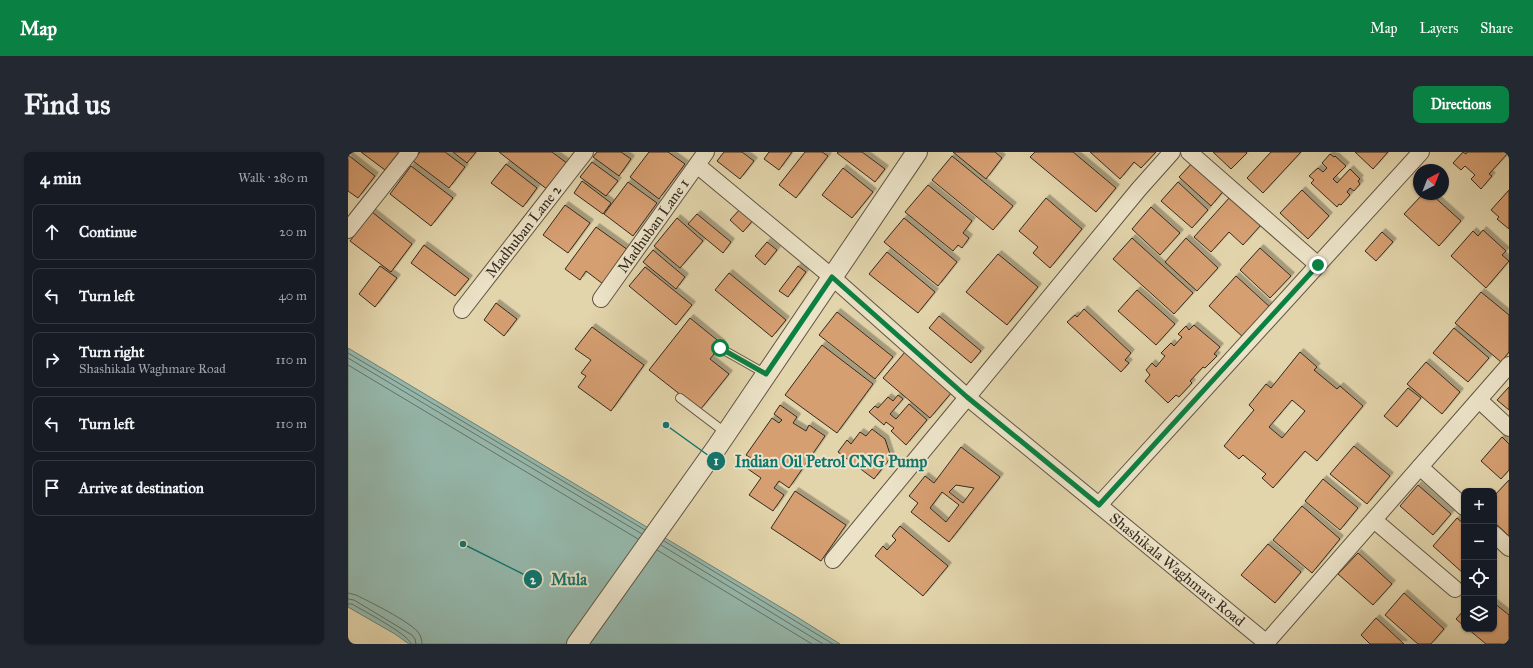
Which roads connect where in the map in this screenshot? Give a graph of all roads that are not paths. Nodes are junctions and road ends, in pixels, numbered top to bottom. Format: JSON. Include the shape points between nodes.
{"nodes":[{"id":1,"x":410,"y":152,"type":"edge"},
{"id":2,"x":585,"y":152,"type":"edge"},
{"id":3,"x":706,"y":152,"type":"edge"},
{"id":4,"x":917,"y":152,"type":"edge"},
{"id":5,"x":1172,"y":152,"type":"edge"},
{"id":6,"x":1189,"y":152,"type":"edge"},
{"id":7,"x":1421,"y":152,"type":"edge"},
{"id":8,"x":697,"y":165,"type":"junction"},
{"id":9,"x":348,"y":230,"type":"edge"},
{"id":10,"x":1318,"y":265,"type":"junction"},
{"id":11,"x":832,"y":277,"type":"junction"},
{"id":12,"x":601,"y":299,"type":"dead end"},
{"id":13,"x":462,"y":310,"type":"dead end"},
{"id":14,"x":720,"y":348,"type":"dead end"},
{"id":15,"x":1509,"y":365,"type":"edge"},
{"id":16,"x":766,"y":374,"type":"junction"},
{"id":17,"x":967,"y":397,"type":"junction"},
{"id":18,"x":680,"y":398,"type":"dead end"},
{"id":19,"x":1479,"y":400,"type":"junction"},
{"id":20,"x":1509,"y":428,"type":"edge"},
{"id":21,"x":721,"y":440,"type":"junction"},
{"id":22,"x":1420,"y":467,"type":"junction"},
{"id":23,"x":1461,"y":504,"type":"edge"},
{"id":24,"x":1099,"y":505,"type":"junction"},
{"id":25,"x":1374,"y":520,"type":"junction"},
{"id":26,"x":1497,"y":537,"type":"edge"},
{"id":27,"x":1509,"y":548,"type":"edge"},
{"id":28,"x":833,"y":560,"type":"dead end"},
{"id":29,"x":1455,"y":589,"type":"dead end"},
{"id":30,"x":577,"y":644,"type":"edge"},
{"id":31,"x":1267,"y":644,"type":"edge"}],
"edges":[{"from":1,"to":9,"type":"street"},
{"from":2,"to":13,"type":"street","name":"Madhuban Lane 2"},
{"from":3,"to":8,"type":"street","name":"Madhuban Lane 1"},
{"from":4,"to":11,"type":"street"},
{"from":5,"to":17,"type":"street"},
{"from":6,"to":10,"type":"street"},
{"from":7,"to":10,"type":"street"},
{"from":8,"to":11,"type":"street","name":"Shashikala Waghmare Road"},
{"from":8,"to":12,"type":"street","name":"Madhuban Lane 1"},
{"from":10,"to":24,"type":"street"},
{"from":11,"to":16,"type":"street"},
{"from":11,"to":17,"type":"street","name":"Shashikala Waghmare Road"},
{"from":14,"to":16,"type":"lane"},
{"from":15,"to":19,"type":"street"},
{"from":16,"to":21,"type":"street"},
{"from":17,"to":24,"type":"street","name":"Shashikala Waghmare Road"},
{"from":17,"to":28,"type":"street"},
{"from":18,"to":21,"type":"lane"},
{"from":19,"to":20,"type":"street"},
{"from":19,"to":22,"type":"street"},
{"from":21,"to":30,"type":"street"},
{"from":22,"to":23,"type":"street"},
{"from":22,"to":25,"type":"street"},
{"from":24,"to":31,"type":"street","name":"Shashikala Waghmare Road"},
{"from":25,"to":29,"type":"street"},
{"from":25,"to":31,"type":"street"},
{"from":26,"to":27,"type":"street"}]}
